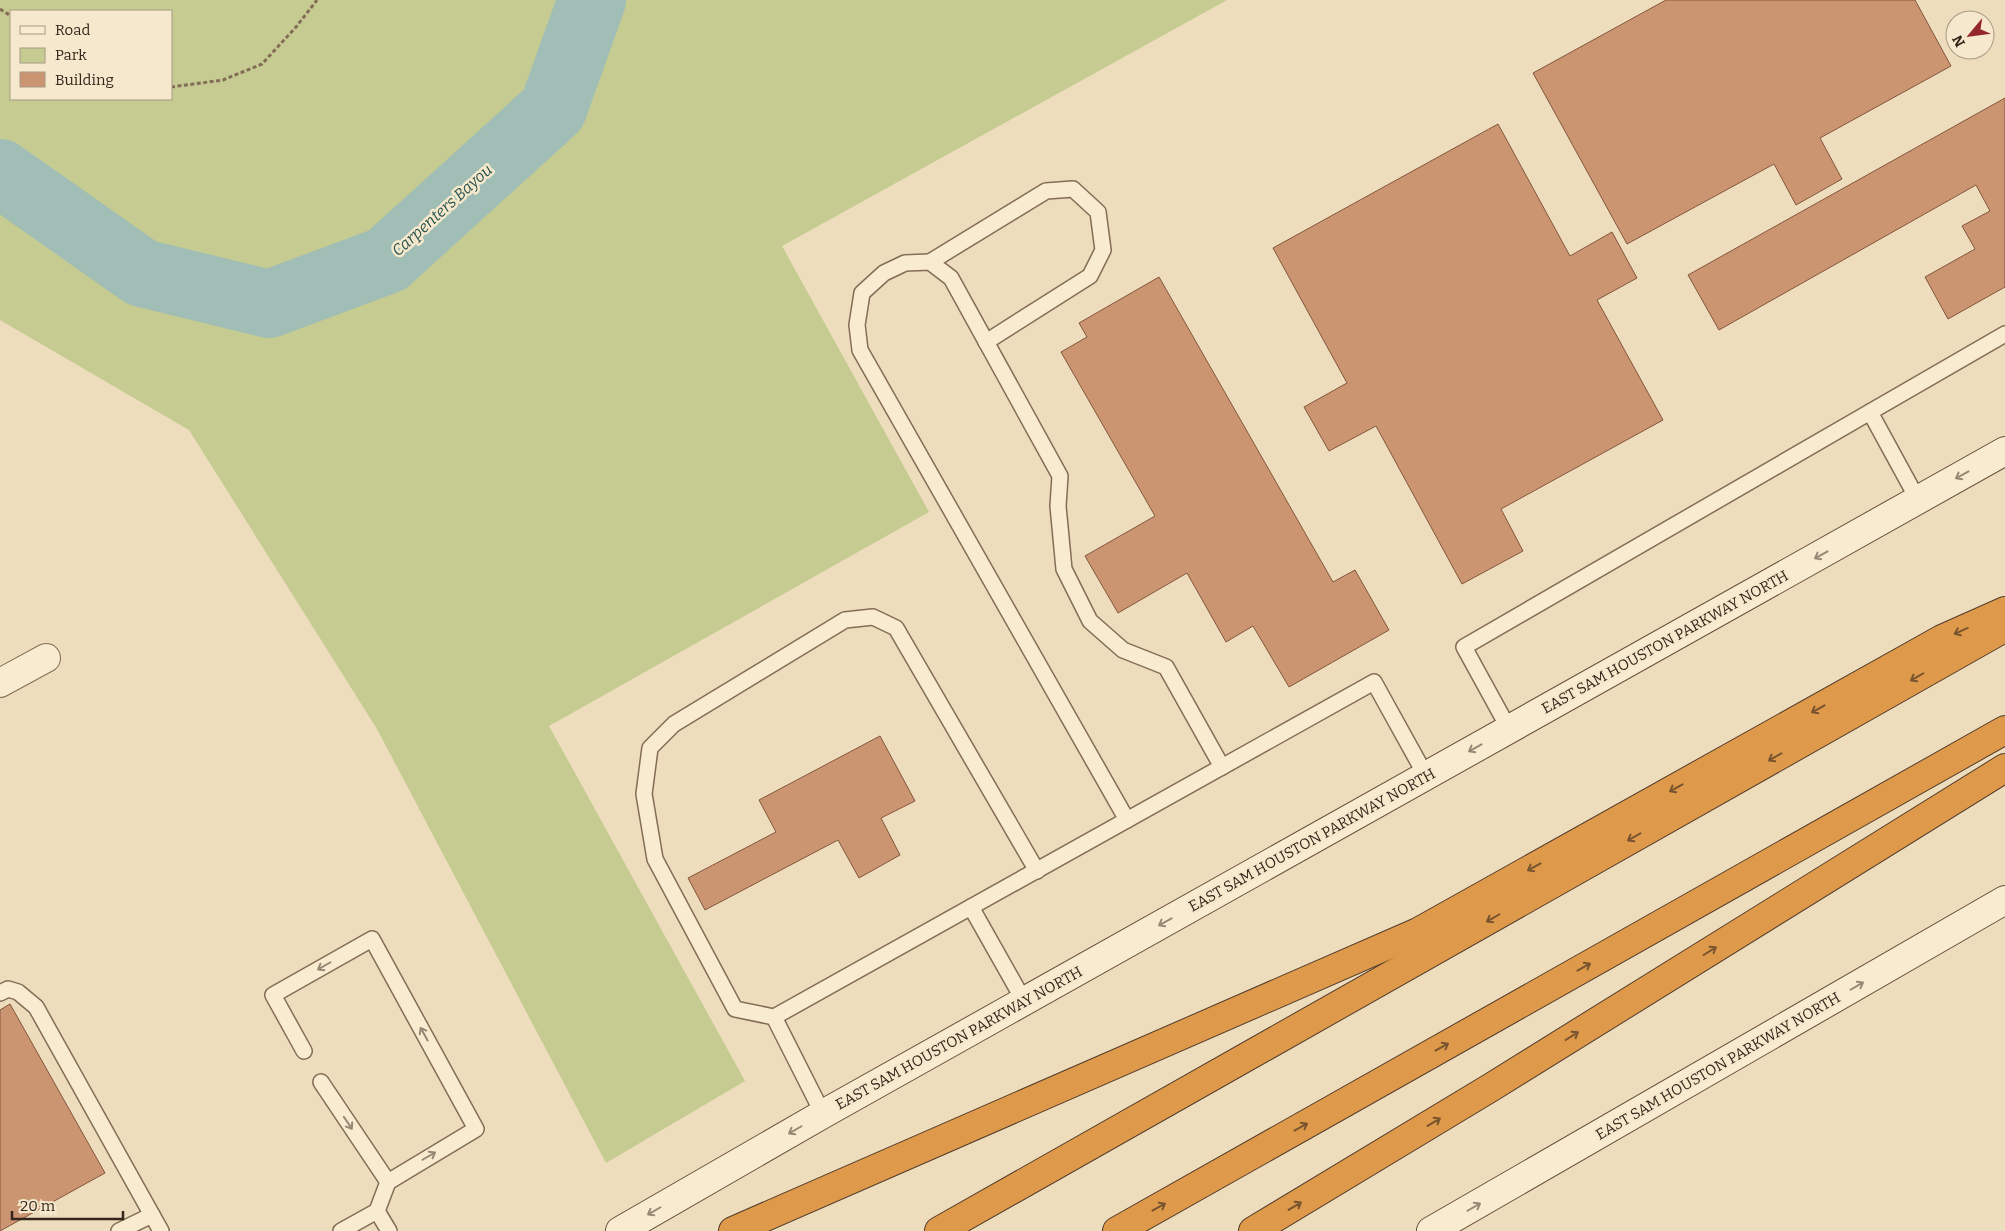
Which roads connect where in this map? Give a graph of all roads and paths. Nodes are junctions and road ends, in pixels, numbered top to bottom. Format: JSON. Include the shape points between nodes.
{"nodes":[{"id":1,"x":317,"y":0,"type":"edge"},
{"id":2,"x":172,"y":87,"type":"edge"},
{"id":3,"x":930,"y":262,"type":"junction"},
{"id":4,"x":2005,"y":334,"type":"edge"},
{"id":5,"x":986,"y":342,"type":"junction"},
{"id":6,"x":1870,"y":412,"type":"junction"},
{"id":7,"x":2005,"y":452,"type":"edge"},
{"id":8,"x":1918,"y":500,"type":"junction"},
{"id":9,"x":2005,"y":611,"type":"edge"},
{"id":10,"x":2005,"y":627,"type":"edge"},
{"id":11,"x":46,"y":658,"type":"dead end"},
{"id":12,"x":0,"y":683,"type":"edge"},
{"id":13,"x":1509,"y":729,"type":"junction"},
{"id":14,"x":2005,"y":730,"type":"edge"},
{"id":15,"x":1222,"y":767,"type":"junction"},
{"id":16,"x":2005,"y":768,"type":"edge"},
{"id":17,"x":1426,"y":776,"type":"junction"},
{"id":18,"x":1127,"y":820,"type":"junction"},
{"id":19,"x":1037,"y":871,"type":"junction"},
{"id":20,"x":2005,"y":900,"type":"edge"},
{"id":21,"x":972,"y":907,"type":"junction"},
{"id":22,"x":0,"y":993,"type":"edge"},
{"id":23,"x":1024,"y":1001,"type":"junction"},
{"id":24,"x":774,"y":1017,"type":"junction"},
{"id":25,"x":304,"y":1051,"type":"dead end"},
{"id":26,"x":321,"y":1082,"type":"dead end"},
{"id":27,"x":823,"y":1114,"type":"junction"},
{"id":28,"x":388,"y":1182,"type":"junction"},
{"id":29,"x":377,"y":1211,"type":"junction"},
{"id":30,"x":152,"y":1215,"type":"junction"},
{"id":31,"x":119,"y":1231,"type":"edge"},
{"id":32,"x":161,"y":1231,"type":"edge"},
{"id":33,"x":342,"y":1231,"type":"edge"},
{"id":34,"x":388,"y":1231,"type":"edge"},
{"id":35,"x":620,"y":1231,"type":"edge"},
{"id":36,"x":733,"y":1231,"type":"edge"},
{"id":37,"x":939,"y":1231,"type":"edge"},
{"id":38,"x":1117,"y":1231,"type":"edge"},
{"id":39,"x":1253,"y":1231,"type":"edge"},
{"id":40,"x":1431,"y":1231,"type":"edge"}],
"edges":[{"from":1,"to":2,"type":"path","via":[[262,64],[223,80]]},
{"from":3,"to":5,"type":"lane","via":[[950,278]]},
{"from":3,"to":5,"type":"lane","via":[[1046,191],[1073,189],[1098,212],[1103,250],[1090,276]]},
{"from":3,"to":18,"type":"lane","via":[[905,263],[884,273],[862,293],[857,325],[860,350]]},
{"from":4,"to":6,"type":"lane"},
{"from":5,"to":15,"type":"lane","via":[[1060,476],[1058,506],[1064,569],[1090,621],[1123,650],[1166,667]]},
{"from":6,"to":8,"type":"lane"},
{"from":6,"to":13,"type":"lane","via":[[1464,647]]},
{"from":7,"to":8,"type":"main road","name":"EAST SAM HOUSTON PARKWAY NORTH","one_way":true},
{"from":8,"to":13,"type":"main road","name":"EAST SAM HOUSTON PARKWAY NORTH","one_way":true},
{"from":9,"to":36,"type":"highway","one_way":true,"via":[[1942,639],[1418,932]]},
{"from":10,"to":37,"type":"highway","one_way":true},
{"from":11,"to":12,"type":"main road"},
{"from":13,"to":17,"type":"main road","name":"EAST SAM HOUSTON PARKWAY NORTH","one_way":true},
{"from":38,"to":14,"type":"highway","one_way":true},
{"from":15,"to":17,"type":"lane","via":[[1374,682]]},
{"from":15,"to":18,"type":"lane"},
{"from":39,"to":16,"type":"highway","one_way":true},
{"from":17,"to":23,"type":"main road","name":"EAST SAM HOUSTON PARKWAY NORTH","one_way":true},
{"from":18,"to":19,"type":"lane"},
{"from":19,"to":21,"type":"lane"},
{"from":19,"to":24,"type":"lane","via":[[896,628],[873,617],[844,620],[674,724],[650,748],[644,794],[655,859],[735,1009]]},
{"from":40,"to":20,"type":"main road","name":"EAST SAM HOUSTON PARKWAY NORTH","one_way":true},
{"from":21,"to":23,"type":"lane"},
{"from":21,"to":24,"type":"lane"},
{"from":22,"to":30,"type":"lane","via":[[8,988],[36,1007]]},
{"from":23,"to":27,"type":"main road","name":"EAST SAM HOUSTON PARKWAY NORTH"},
{"from":24,"to":27,"type":"lane"},
{"from":28,"to":25,"type":"lane","one_way":true,"via":[[476,1129],[372,939],[273,995]]},
{"from":26,"to":28,"type":"lane","one_way":true},
{"from":27,"to":35,"type":"main road","name":"EAST SAM HOUSTON PARKWAY NORTH","one_way":true},
{"from":28,"to":29,"type":"lane"},
{"from":29,"to":33,"type":"lane"},
{"from":29,"to":34,"type":"lane"},
{"from":30,"to":31,"type":"lane"},
{"from":30,"to":32,"type":"lane"}]}
